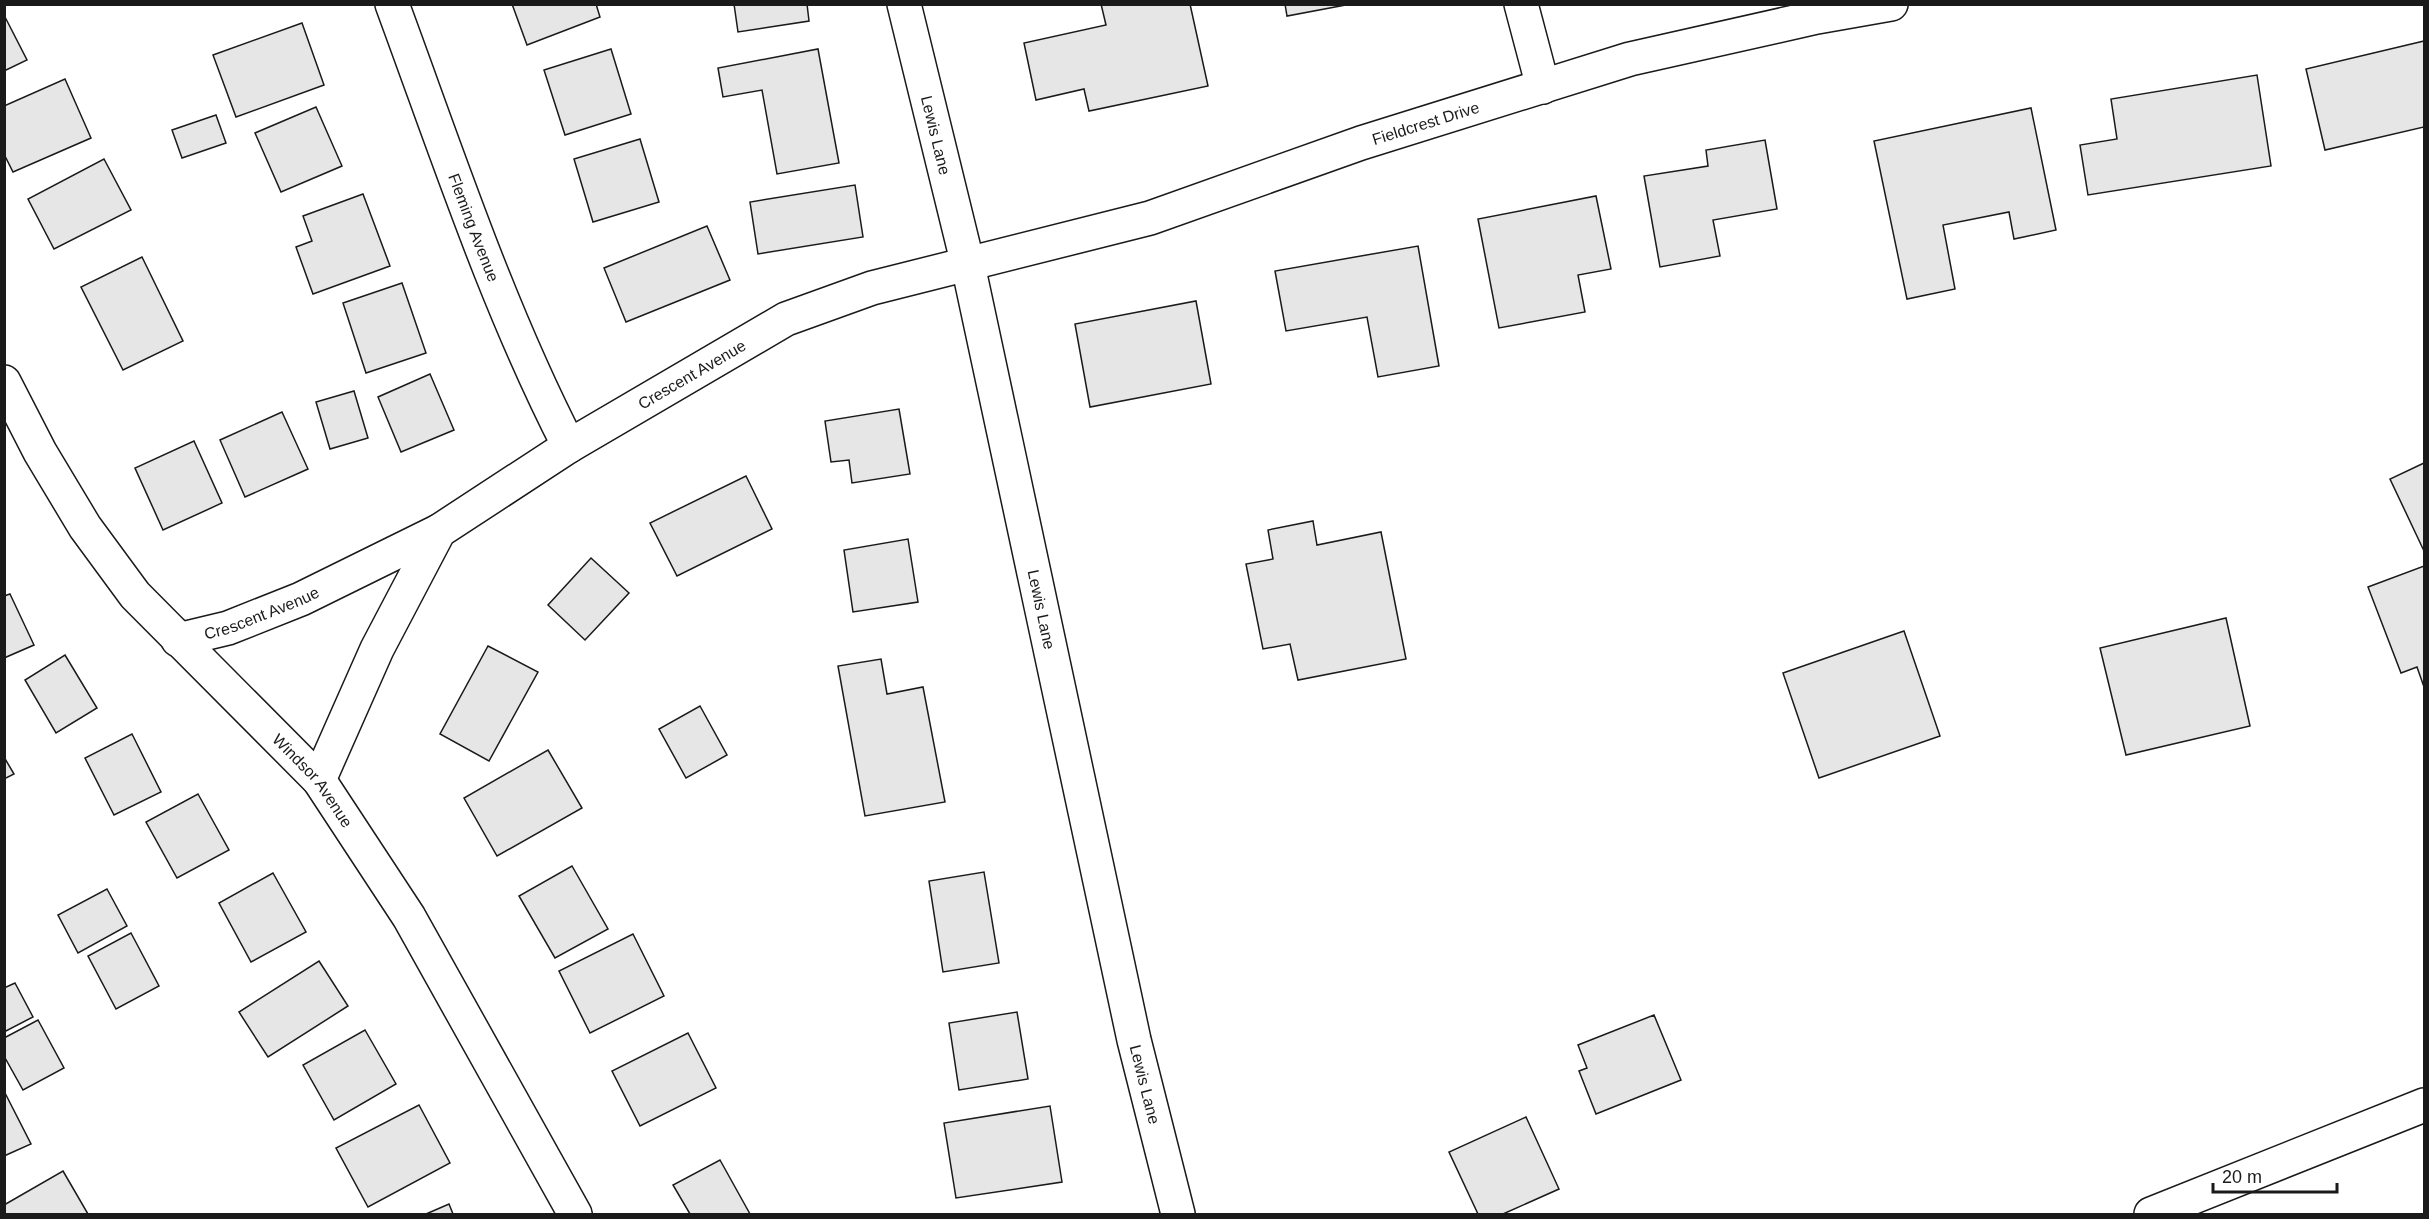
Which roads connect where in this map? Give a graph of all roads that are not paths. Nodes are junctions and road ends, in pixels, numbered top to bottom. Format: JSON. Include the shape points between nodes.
{"nodes":[{"id":1,"x":392,"y":4,"type":"edge"},
{"id":2,"x":904,"y":4,"type":"edge"},
{"id":3,"x":1521,"y":4,"type":"edge"},
{"id":4,"x":1891,"y":4,"type":"edge"},
{"id":5,"x":1543,"y":87,"type":"junction"},
{"id":6,"x":968,"y":265,"type":"junction"},
{"id":7,"x":4,"y":382,"type":"edge"},
{"id":8,"x":569,"y":446,"type":"junction"},
{"id":9,"x":439,"y":531,"type":"junction"},
{"id":10,"x":178,"y":640,"type":"junction"},
{"id":11,"x":319,"y":780,"type":"junction"},
{"id":12,"x":2424,"y":1105,"type":"edge"},
{"id":13,"x":575,"y":1215,"type":"edge"},
{"id":14,"x":1178,"y":1215,"type":"edge"},
{"id":15,"x":2151,"y":1215,"type":"edge"}],
"edges":[{"from":1,"to":8,"type":"street","name":"Fleming Avenue","via":[[521,344]]},
{"from":2,"to":6,"type":"street","name":"Lewis Lane"},
{"from":3,"to":5,"type":"street"},
{"from":4,"to":5,"type":"street","name":"Fieldcrest Drive","via":[[1630,59]]},
{"from":5,"to":6,"type":"street","name":"Fieldcrest Drive","via":[[1361,143],[1150,218]]},
{"from":6,"to":8,"type":"street","name":"Crescent Avenue","via":[[872,288],[786,319]]},
{"from":6,"to":14,"type":"street","name":"Lewis Lane","via":[[1134,1040]]},
{"from":7,"to":10,"type":"street","name":"Windsor Avenue","via":[[85,527],[135,595]]},
{"from":8,"to":9,"type":"street","name":"Crescent Avenue"},
{"from":9,"to":10,"type":"street","name":"Crescent Avenue","via":[[301,599],[228,628]]},
{"from":9,"to":11,"type":"street","name":"Crescent Avenue","via":[[377,649]]},
{"from":10,"to":11,"type":"street","name":"Windsor Avenue"},
{"from":11,"to":13,"type":"street","name":"Windsor Avenue","via":[[409,917]]},
{"from":12,"to":15,"type":"street"}]}
